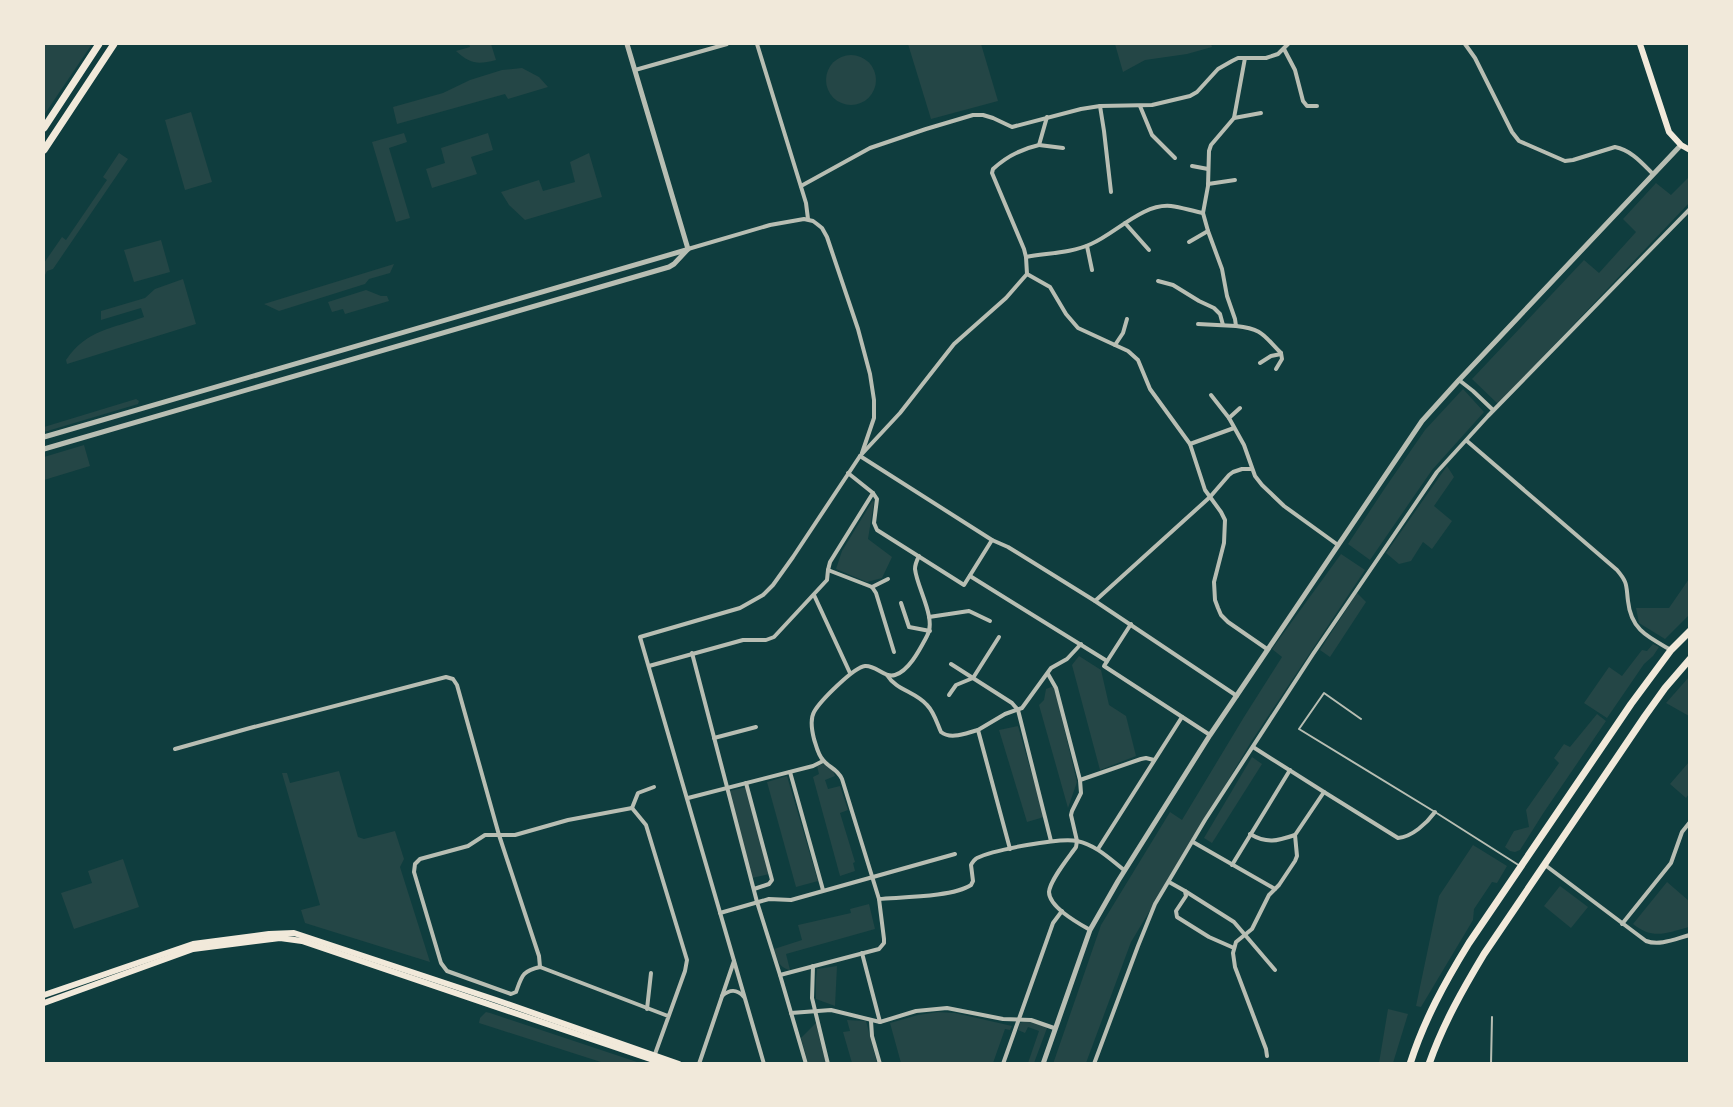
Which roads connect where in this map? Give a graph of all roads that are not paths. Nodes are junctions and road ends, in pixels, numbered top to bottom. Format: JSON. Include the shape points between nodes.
{"nodes":[{"id":1,"x":99,"y":44,"type":"edge"},
{"id":2,"x":114,"y":44,"type":"edge"},
{"id":3,"x":627,"y":44,"type":"edge"},
{"id":4,"x":727,"y":44,"type":"edge"},
{"id":5,"x":757,"y":44,"type":"edge"},
{"id":6,"x":1288,"y":44,"type":"edge"},
{"id":7,"x":1465,"y":44,"type":"edge"},
{"id":8,"x":1640,"y":44,"type":"edge"},
{"id":9,"x":1284,"y":49,"type":"junction"},
{"id":10,"x":1245,"y":58,"type":"junction"},
{"id":11,"x":635,"y":70,"type":"junction"},
{"id":12,"x":1100,"y":106,"type":"junction"},
{"id":13,"x":1140,"y":106,"type":"junction"},
{"id":14,"x":1317,"y":106,"type":"dead end"},
{"id":15,"x":1261,"y":113,"type":"dead end"},
{"id":16,"x":1047,"y":117,"type":"junction"},
{"id":17,"x":1233,"y":118,"type":"junction"},
{"id":18,"x":44,"y":128,"type":"edge"},
{"id":19,"x":1039,"y":145,"type":"junction"},
{"id":20,"x":1681,"y":145,"type":"junction"},
{"id":21,"x":1063,"y":148,"type":"dead end"},
{"id":22,"x":44,"y":150,"type":"edge"},
{"id":23,"x":1689,"y":150,"type":"edge"},
{"id":24,"x":1175,"y":158,"type":"dead end"},
{"id":25,"x":1192,"y":166,"type":"dead end"},
{"id":26,"x":1208,"y":169,"type":"junction"},
{"id":27,"x":1653,"y":174,"type":"junction"},
{"id":28,"x":1235,"y":180,"type":"dead end"},
{"id":29,"x":1208,"y":184,"type":"junction"},
{"id":30,"x":801,"y":186,"type":"junction"},
{"id":31,"x":1111,"y":192,"type":"dead end"},
{"id":32,"x":1689,"y":209,"type":"edge"},
{"id":33,"x":1203,"y":213,"type":"junction"},
{"id":34,"x":808,"y":219,"type":"junction"},
{"id":35,"x":1125,"y":223,"type":"junction"},
{"id":36,"x":1208,"y":231,"type":"junction"},
{"id":37,"x":1190,"y":242,"type":"dead end"},
{"id":38,"x":1087,"y":246,"type":"junction"},
{"id":39,"x":687,"y":249,"type":"junction"},
{"id":40,"x":1149,"y":250,"type":"dead end"},
{"id":41,"x":1026,"y":257,"type":"junction"},
{"id":42,"x":1092,"y":270,"type":"dead end"},
{"id":43,"x":1027,"y":274,"type":"junction"},
{"id":44,"x":1158,"y":281,"type":"dead end"},
{"id":45,"x":456,"y":318,"type":"junction"},
{"id":46,"x":1127,"y":319,"type":"dead end"},
{"id":47,"x":1198,"y":324,"type":"dead end"},
{"id":48,"x":1223,"y":325,"type":"junction"},
{"id":49,"x":1236,"y":326,"type":"junction"},
{"id":50,"x":458,"y":329,"type":"junction"},
{"id":51,"x":1115,"y":345,"type":"junction"},
{"id":52,"x":1281,"y":353,"type":"junction"},
{"id":53,"x":1260,"y":363,"type":"dead end"},
{"id":54,"x":1276,"y":369,"type":"dead end"},
{"id":55,"x":1459,"y":380,"type":"junction"},
{"id":56,"x":1211,"y":394,"type":"dead end"},
{"id":57,"x":1240,"y":408,"type":"dead end"},
{"id":58,"x":1493,"y":410,"type":"junction"},
{"id":59,"x":1229,"y":418,"type":"junction"},
{"id":60,"x":1233,"y":428,"type":"junction"},
{"id":61,"x":44,"y":437,"type":"edge"},
{"id":62,"x":1467,"y":441,"type":"junction"},
{"id":63,"x":1190,"y":444,"type":"junction"},
{"id":64,"x":44,"y":449,"type":"edge"},
{"id":65,"x":860,"y":456,"type":"junction"},
{"id":66,"x":1251,"y":469,"type":"junction"},
{"id":67,"x":848,"y":473,"type":"junction"},
{"id":68,"x":873,"y":493,"type":"junction"},
{"id":69,"x":1210,"y":497,"type":"junction"},
{"id":70,"x":992,"y":540,"type":"junction"},
{"id":71,"x":1339,"y":546,"type":"junction"},
{"id":72,"x":919,"y":556,"type":"junction"},
{"id":73,"x":828,"y":570,"type":"junction"},
{"id":74,"x":970,"y":576,"type":"junction"},
{"id":75,"x":888,"y":579,"type":"dead end"},
{"id":76,"x":872,"y":587,"type":"junction"},
{"id":77,"x":814,"y":594,"type":"junction"},
{"id":78,"x":1095,"y":601,"type":"junction"},
{"id":79,"x":901,"y":603,"type":"dead end"},
{"id":80,"x":929,"y":617,"type":"junction"},
{"id":81,"x":990,"y":621,"type":"dead end"},
{"id":82,"x":1131,"y":624,"type":"junction"},
{"id":83,"x":930,"y":631,"type":"junction"},
{"id":84,"x":1689,"y":631,"type":"edge"},
{"id":85,"x":999,"y":637,"type":"dead end"},
{"id":86,"x":1081,"y":644,"type":"junction"},
{"id":87,"x":1268,"y":649,"type":"junction"},
{"id":88,"x":1671,"y":650,"type":"junction"},
{"id":89,"x":894,"y":652,"type":"dead end"},
{"id":90,"x":692,"y":653,"type":"junction"},
{"id":91,"x":1689,"y":659,"type":"edge"},
{"id":92,"x":1107,"y":661,"type":"junction"},
{"id":93,"x":951,"y":664,"type":"dead end"},
{"id":94,"x":649,"y":666,"type":"junction"},
{"id":95,"x":850,"y":673,"type":"junction"},
{"id":96,"x":1047,"y":674,"type":"junction"},
{"id":97,"x":887,"y":675,"type":"junction"},
{"id":98,"x":973,"y":678,"type":"junction"},
{"id":99,"x":949,"y":695,"type":"dead end"},
{"id":100,"x":1237,"y":696,"type":"junction"},
{"id":101,"x":1018,"y":710,"type":"junction"},
{"id":102,"x":1182,"y":717,"type":"junction"},
{"id":103,"x":1361,"y":719,"type":"dead end"},
{"id":104,"x":756,"y":727,"type":"dead end"},
{"id":105,"x":978,"y":730,"type":"junction"},
{"id":106,"x":1210,"y":735,"type":"junction"},
{"id":107,"x":714,"y":738,"type":"junction"},
{"id":108,"x":1253,"y":747,"type":"junction"},
{"id":109,"x":175,"y":749,"type":"dead end"},
{"id":110,"x":1154,"y":760,"type":"junction"},
{"id":111,"x":823,"y":761,"type":"junction"},
{"id":112,"x":1290,"y":770,"type":"junction"},
{"id":113,"x":790,"y":772,"type":"junction"},
{"id":114,"x":1080,"y":780,"type":"junction"},
{"id":115,"x":746,"y":783,"type":"junction"},
{"id":116,"x":654,"y":787,"type":"dead end"},
{"id":117,"x":727,"y":789,"type":"junction"},
{"id":118,"x":1324,"y":792,"type":"junction"},
{"id":119,"x":688,"y":798,"type":"junction"},
{"id":120,"x":633,"y":808,"type":"junction"},
{"id":121,"x":1435,"y":812,"type":"junction"},
{"id":122,"x":1689,"y":822,"type":"edge"},
{"id":123,"x":1250,"y":834,"type":"junction"},
{"id":124,"x":499,"y":835,"type":"junction"},
{"id":125,"x":1295,"y":835,"type":"junction"},
{"id":126,"x":1051,"y":841,"type":"junction"},
{"id":127,"x":1077,"y":841,"type":"junction"},
{"id":128,"x":1192,"y":842,"type":"junction"},
{"id":129,"x":1010,"y":849,"type":"junction"},
{"id":130,"x":1098,"y":849,"type":"junction"},
{"id":131,"x":955,"y":854,"type":"dead end"},
{"id":132,"x":1232,"y":865,"type":"junction"},
{"id":133,"x":1544,"y":865,"type":"junction"},
{"id":134,"x":1520,"y":866,"type":"junction"},
{"id":135,"x":1124,"y":870,"type":"junction"},
{"id":136,"x":872,"y":876,"type":"junction"},
{"id":137,"x":1169,"y":882,"type":"junction"},
{"id":138,"x":754,"y":889,"type":"junction"},
{"id":139,"x":1275,"y":889,"type":"junction"},
{"id":140,"x":823,"y":890,"type":"junction"},
{"id":141,"x":1185,"y":891,"type":"junction"},
{"id":142,"x":879,"y":899,"type":"junction"},
{"id":143,"x":757,"y":902,"type":"junction"},
{"id":144,"x":1062,"y":912,"type":"junction"},
{"id":145,"x":720,"y":913,"type":"junction"},
{"id":146,"x":1622,"y":924,"type":"junction"},
{"id":147,"x":1090,"y":930,"type":"junction"},
{"id":148,"x":1689,"y":934,"type":"edge"},
{"id":149,"x":1246,"y":935,"type":"junction"},
{"id":150,"x":294,"y":936,"type":"junction"},
{"id":151,"x":1234,"y":948,"type":"junction"},
{"id":152,"x":186,"y":949,"type":"junction"},
{"id":153,"x":862,"y":953,"type":"junction"},
{"id":154,"x":734,"y":960,"type":"junction"},
{"id":155,"x":813,"y":966,"type":"junction"},
{"id":156,"x":540,"y":967,"type":"junction"},
{"id":157,"x":1275,"y":970,"type":"dead end"},
{"id":158,"x":651,"y":973,"type":"dead end"},
{"id":159,"x":780,"y":975,"type":"junction"},
{"id":160,"x":498,"y":989,"type":"junction"},
{"id":161,"x":44,"y":995,"type":"edge"},
{"id":162,"x":721,"y":997,"type":"junction"},
{"id":163,"x":746,"y":999,"type":"junction"},
{"id":164,"x":496,"y":1000,"type":"junction"},
{"id":165,"x":44,"y":1004,"type":"edge"},
{"id":166,"x":647,"y":1009,"type":"junction"},
{"id":167,"x":815,"y":1013,"type":"junction"},
{"id":168,"x":791,"y":1014,"type":"junction"},
{"id":169,"x":668,"y":1016,"type":"junction"},
{"id":170,"x":1492,"y":1017,"type":"dead end"},
{"id":171,"x":1018,"y":1019,"type":"junction"},
{"id":172,"x":871,"y":1021,"type":"junction"},
{"id":173,"x":880,"y":1022,"type":"junction"},
{"id":174,"x":1054,"y":1028,"type":"junction"},
{"id":175,"x":655,"y":1054,"type":"junction"},
{"id":176,"x":1267,"y":1056,"type":"dead end"},
{"id":177,"x":665,"y":1064,"type":"edge"},
{"id":178,"x":678,"y":1064,"type":"edge"},
{"id":179,"x":699,"y":1064,"type":"edge"},
{"id":180,"x":764,"y":1064,"type":"edge"},
{"id":181,"x":806,"y":1064,"type":"edge"},
{"id":182,"x":828,"y":1064,"type":"edge"},
{"id":183,"x":880,"y":1064,"type":"edge"},
{"id":184,"x":1003,"y":1064,"type":"edge"},
{"id":185,"x":1043,"y":1064,"type":"edge"},
{"id":186,"x":1094,"y":1064,"type":"edge"},
{"id":187,"x":1410,"y":1064,"type":"edge"},
{"id":188,"x":1429,"y":1064,"type":"edge"},
{"id":189,"x":1491,"y":1064,"type":"edge"}],
"edges":[{"from":1,"to":18,"type":"main road"},
{"from":2,"to":22,"type":"main road"},
{"from":3,"to":11,"type":"street"},
{"from":4,"to":11,"type":"street"},
{"from":5,"to":30,"type":"street"},
{"from":6,"to":9,"type":"street"},
{"from":7,"to":27,"type":"street","via":[[1519,141],[1568,161],[1622,148]]},
{"from":8,"to":20,"type":"main road","via":[[1667,125]]},
{"from":9,"to":10,"type":"street","via":[[1266,58]]},
{"from":9,"to":14,"type":"street","via":[[1295,70],[1303,101],[1307,106]]},
{"from":10,"to":13,"type":"street","via":[[1218,69],[1190,96]]},
{"from":10,"to":17,"type":"street"},
{"from":11,"to":39,"type":"street"},
{"from":12,"to":13,"type":"street"},
{"from":12,"to":16,"type":"street"},
{"from":12,"to":31,"type":"street"},
{"from":13,"to":24,"type":"street","via":[[1152,135]]},
{"from":15,"to":17,"type":"street"},
{"from":16,"to":19,"type":"street"},
{"from":16,"to":30,"type":"street","via":[[1012,127],[983,115],[966,117],[870,148]]},
{"from":17,"to":26,"type":"street","via":[[1211,145]]},
{"from":19,"to":21,"type":"street"},
{"from":19,"to":41,"type":"street","via":[[1008,157],[993,169]]},
{"from":20,"to":23,"type":"main road"},
{"from":20,"to":27,"type":"street"},
{"from":25,"to":26,"type":"street"},
{"from":26,"to":29,"type":"street"},
{"from":27,"to":55,"type":"street"},
{"from":28,"to":29,"type":"street"},
{"from":29,"to":33,"type":"street"},
{"from":30,"to":34,"type":"street"},
{"from":32,"to":58,"type":"street"},
{"from":33,"to":35,"type":"street","via":[[1165,206]]},
{"from":33,"to":36,"type":"street"},
{"from":34,"to":39,"type":"street","via":[[770,225]]},
{"from":34,"to":65,"type":"street","via":[[822,228],[827,237],[870,374],[873,418]]},
{"from":35,"to":38,"type":"street"},
{"from":35,"to":40,"type":"street"},
{"from":36,"to":37,"type":"street"},
{"from":36,"to":49,"type":"street"},
{"from":38,"to":41,"type":"street"},
{"from":38,"to":42,"type":"street"},
{"from":39,"to":45,"type":"street"},
{"from":39,"to":50,"type":"street","via":[[669,267]]},
{"from":41,"to":43,"type":"street"},
{"from":43,"to":51,"type":"street","via":[[1050,286],[1078,328]]},
{"from":43,"to":65,"type":"street","via":[[954,344]]},
{"from":44,"to":48,"type":"street","via":[[1214,308]]},
{"from":45,"to":50,"type":"street"},
{"from":45,"to":61,"type":"street"},
{"from":46,"to":51,"type":"street"},
{"from":47,"to":48,"type":"street"},
{"from":48,"to":49,"type":"street"},
{"from":49,"to":52,"type":"street","via":[[1263,333]]},
{"from":50,"to":64,"type":"street"},
{"from":51,"to":63,"type":"street","via":[[1138,360],[1150,389]]},
{"from":52,"to":53,"type":"street"},
{"from":52,"to":54,"type":"street"},
{"from":55,"to":58,"type":"street"},
{"from":55,"to":71,"type":"street","via":[[1422,421]]},
{"from":56,"to":59,"type":"street"},
{"from":57,"to":59,"type":"street"},
{"from":58,"to":62,"type":"street"},
{"from":59,"to":60,"type":"street"},
{"from":60,"to":63,"type":"street"},
{"from":60,"to":66,"type":"street"},
{"from":62,"to":88,"type":"street","via":[[1617,570],[1628,585],[1628,604],[1635,624]]},
{"from":62,"to":108,"type":"street","via":[[1437,472]]},
{"from":63,"to":69,"type":"street"},
{"from":65,"to":67,"type":"street"},
{"from":65,"to":70,"type":"street"},
{"from":66,"to":69,"type":"street","via":[[1233,472]]},
{"from":66,"to":71,"type":"street","via":[[1284,506]]},
{"from":67,"to":68,"type":"street"},
{"from":67,"to":94,"type":"street","via":[[763,595],[740,608],[640,637]]},
{"from":68,"to":72,"type":"street","via":[[878,502],[874,526]]},
{"from":68,"to":73,"type":"street"},
{"from":69,"to":78,"type":"street"},
{"from":69,"to":87,"type":"street","via":[[1225,520],[1224,543],[1214,582],[1218,608],[1228,622]]},
{"from":70,"to":74,"type":"street"},
{"from":70,"to":78,"type":"street"},
{"from":71,"to":87,"type":"street"},
{"from":72,"to":74,"type":"street","via":[[964,585]]},
{"from":72,"to":80,"type":"street","via":[[915,569]]},
{"from":73,"to":76,"type":"street"},
{"from":73,"to":77,"type":"street","via":[[827,580]]},
{"from":74,"to":86,"type":"street"},
{"from":75,"to":76,"type":"street"},
{"from":76,"to":89,"type":"street"},
{"from":77,"to":90,"type":"street","via":[[774,637]]},
{"from":77,"to":95,"type":"street"},
{"from":78,"to":82,"type":"street"},
{"from":79,"to":83,"type":"street","via":[[909,627]]},
{"from":80,"to":81,"type":"street","via":[[969,611]]},
{"from":80,"to":83,"type":"street"},
{"from":82,"to":92,"type":"street"},
{"from":82,"to":100,"type":"street"},
{"from":83,"to":97,"type":"street","via":[[909,664],[897,674]]},
{"from":84,"to":88,"type":"main road"},
{"from":85,"to":98,"type":"street"},
{"from":86,"to":92,"type":"street"},
{"from":86,"to":96,"type":"street"},
{"from":87,"to":100,"type":"street"},
{"from":88,"to":134,"type":"main road"},
{"from":90,"to":94,"type":"street"},
{"from":90,"to":107,"type":"street"},
{"from":91,"to":133,"type":"main road","via":[[1645,716]]},
{"from":92,"to":102,"type":"street","via":[[1104,666]]},
{"from":93,"to":98,"type":"street"},
{"from":94,"to":119,"type":"street"},
{"from":95,"to":97,"type":"street","via":[[868,666]]},
{"from":95,"to":111,"type":"street","via":[[814,711],[812,727]]},
{"from":96,"to":101,"type":"street"},
{"from":96,"to":114,"type":"street","via":[[1056,688]]},
{"from":97,"to":105,"type":"street","via":[[930,707],[944,735]]},
{"from":98,"to":99,"type":"street","via":[[956,685]]},
{"from":98,"to":101,"type":"street"},
{"from":100,"to":106,"type":"street"},
{"from":101,"to":105,"type":"street"},
{"from":101,"to":126,"type":"street"},
{"from":102,"to":106,"type":"street"},
{"from":102,"to":110,"type":"street"},
{"from":103,"to":121,"type":"lane","via":[[1324,693],[1299,729]]},
{"from":104,"to":107,"type":"street"},
{"from":105,"to":129,"type":"street"},
{"from":106,"to":135,"type":"street"},
{"from":107,"to":117,"type":"street"},
{"from":108,"to":112,"type":"street"},
{"from":108,"to":128,"type":"street"},
{"from":109,"to":124,"type":"street","via":[[450,678],[457,685]]},
{"from":110,"to":114,"type":"street","via":[[1141,759]]},
{"from":110,"to":130,"type":"street"},
{"from":111,"to":113,"type":"street"},
{"from":111,"to":136,"type":"street","via":[[842,779]]},
{"from":112,"to":118,"type":"street"},
{"from":112,"to":123,"type":"street"},
{"from":113,"to":115,"type":"street"},
{"from":113,"to":140,"type":"street"},
{"from":114,"to":127,"type":"street","via":[[1081,793],[1071,811]]},
{"from":115,"to":117,"type":"street"},
{"from":115,"to":138,"type":"street","via":[[772,880]]},
{"from":116,"to":120,"type":"street","via":[[638,793]]},
{"from":117,"to":119,"type":"street"},
{"from":117,"to":138,"type":"street"},
{"from":118,"to":121,"type":"street","via":[[1398,838],[1427,823]]},
{"from":118,"to":125,"type":"street"},
{"from":119,"to":145,"type":"street"},
{"from":120,"to":124,"type":"street","via":[[515,835]]},
{"from":120,"to":169,"type":"street","via":[[646,825],[687,960]]},
{"from":121,"to":134,"type":"lane"},
{"from":122,"to":146,"type":"street","via":[[1671,863]]},
{"from":123,"to":125,"type":"street","via":[[1261,841]]},
{"from":123,"to":132,"type":"street"},
{"from":124,"to":156,"type":"street"},
{"from":124,"to":160,"type":"street","via":[[485,835],[468,846],[420,859],[414,868],[444,968]]},
{"from":125,"to":139,"type":"street","via":[[1296,861]]},
{"from":126,"to":127,"type":"street"},
{"from":126,"to":129,"type":"street"},
{"from":127,"to":130,"type":"street"},
{"from":127,"to":144,"type":"street","via":[[1049,893]]},
{"from":128,"to":132,"type":"street"},
{"from":128,"to":137,"type":"street"},
{"from":129,"to":142,"type":"street","via":[[974,860],[973,881],[963,889]]},
{"from":130,"to":135,"type":"street"},
{"from":131,"to":136,"type":"street"},
{"from":132,"to":139,"type":"street"},
{"from":133,"to":146,"type":"street"},
{"from":133,"to":188,"type":"main road","via":[[1484,954],[1442,1031]]},
{"from":134,"to":187,"type":"main road","via":[[1447,980]]},
{"from":135,"to":147,"type":"street"},
{"from":136,"to":140,"type":"street"},
{"from":136,"to":142,"type":"street"},
{"from":137,"to":141,"type":"street"},
{"from":137,"to":186,"type":"street","via":[[1155,904]]},
{"from":138,"to":143,"type":"street"},
{"from":139,"to":149,"type":"street"},
{"from":140,"to":143,"type":"street","via":[[791,900]]},
{"from":141,"to":149,"type":"street","via":[[1234,922]]},
{"from":141,"to":151,"type":"street","via":[[1176,911],[1178,917]]},
{"from":142,"to":153,"type":"street","via":[[884,943],[879,949]]},
{"from":143,"to":145,"type":"street"},
{"from":143,"to":159,"type":"street"},
{"from":144,"to":147,"type":"street"},
{"from":144,"to":171,"type":"street","via":[[1053,923]]},
{"from":145,"to":154,"type":"street"},
{"from":146,"to":148,"type":"street","via":[[1655,943]]},
{"from":147,"to":174,"type":"street"},
{"from":149,"to":151,"type":"street"},
{"from":149,"to":157,"type":"street"},
{"from":150,"to":152,"type":"main road"},
{"from":150,"to":164,"type":"main road"},
{"from":150,"to":177,"type":"main road"},
{"from":151,"to":176,"type":"street","via":[[1232,958]]},
{"from":152,"to":161,"type":"main road"},
{"from":152,"to":165,"type":"main road"},
{"from":153,"to":155,"type":"street"},
{"from":153,"to":173,"type":"street"},
{"from":154,"to":162,"type":"street"},
{"from":154,"to":163,"type":"street"},
{"from":155,"to":159,"type":"street"},
{"from":155,"to":167,"type":"street"},
{"from":156,"to":160,"type":"street","via":[[522,975],[514,993]]},
{"from":156,"to":166,"type":"street"},
{"from":158,"to":166,"type":"street"},
{"from":159,"to":168,"type":"street"},
{"from":160,"to":164,"type":"street"},
{"from":162,"to":163,"type":"street","via":[[734,990]]},
{"from":162,"to":179,"type":"street"},
{"from":163,"to":180,"type":"street"},
{"from":164,"to":175,"type":"main road"},
{"from":166,"to":169,"type":"street"},
{"from":167,"to":168,"type":"street"},
{"from":167,"to":172,"type":"street","via":[[831,1010]]},
{"from":167,"to":182,"type":"street"},
{"from":168,"to":181,"type":"street"},
{"from":169,"to":175,"type":"street"},
{"from":170,"to":189,"type":"lane"},
{"from":171,"to":173,"type":"street","via":[[947,1008],[916,1011]]},
{"from":171,"to":174,"type":"street"},
{"from":171,"to":184,"type":"street"},
{"from":172,"to":173,"type":"street"},
{"from":172,"to":183,"type":"street"},
{"from":174,"to":185,"type":"street"},
{"from":175,"to":178,"type":"main road"}]}
